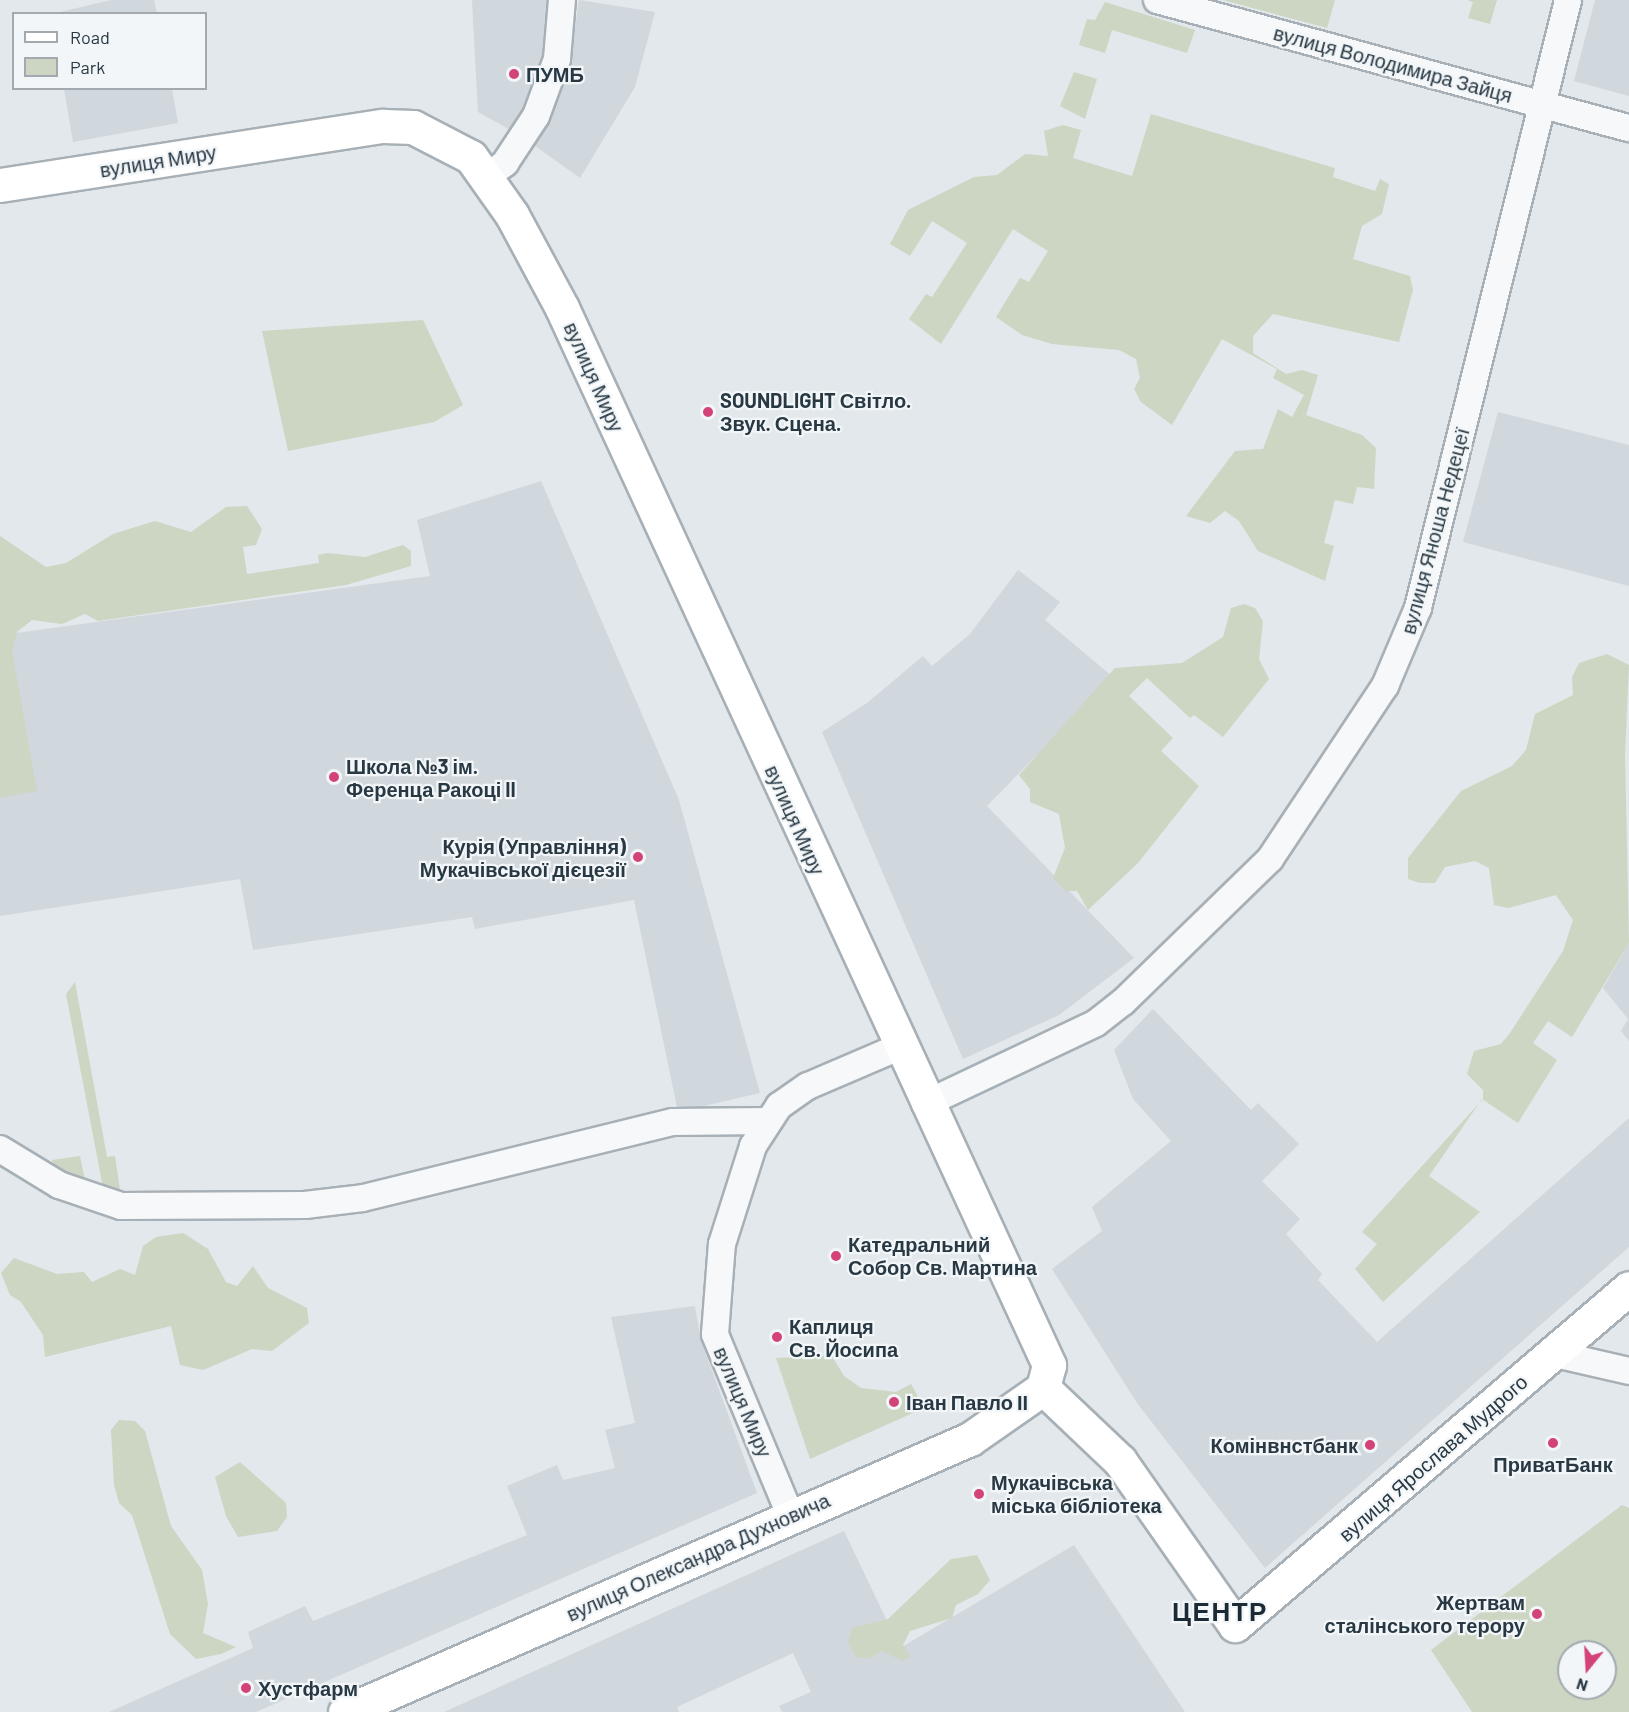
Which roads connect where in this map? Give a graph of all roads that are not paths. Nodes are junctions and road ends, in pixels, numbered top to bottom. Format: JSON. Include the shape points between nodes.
{"nodes":[{"id":1,"x":562,"y":0,"type":"edge"},
{"id":2,"x":1157,"y":0,"type":"edge"},
{"id":3,"x":1569,"y":0,"type":"edge"},
{"id":4,"x":1542,"y":105,"type":"junction"},
{"id":5,"x":1629,"y":128,"type":"edge"},
{"id":6,"x":486,"y":177,"type":"junction"},
{"id":7,"x":0,"y":185,"type":"edge"},
{"id":8,"x":899,"y":1047,"type":"junction"},
{"id":9,"x":924,"y":1104,"type":"junction"},
{"id":10,"x":766,"y":1121,"type":"junction"},
{"id":11,"x":0,"y":1149,"type":"edge"},
{"id":12,"x":1629,"y":1288,"type":"edge"},
{"id":13,"x":1555,"y":1354,"type":"junction"},
{"id":14,"x":1629,"y":1371,"type":"edge"},
{"id":15,"x":1043,"y":1388,"type":"junction"},
{"id":16,"x":791,"y":1517,"type":"junction"},
{"id":17,"x":345,"y":1712,"type":"edge"}],
"edges":[{"from":1,"to":6,"type":"street","via":[[557,59],[536,116],[505,163]]},
{"from":2,"to":4,"type":"street","name":"вулиця Володимира Зайця"},
{"from":3,"to":4,"type":"street","name":"вулиця Яноша Недецеї"},
{"from":4,"to":5,"type":"street","name":"вулиця Володимира Зайця"},
{"from":4,"to":9,"type":"street","name":"вулиця Яноша Недецеї","via":[[1418,608],[1385,686],[1270,859],[1123,1002],[1096,1023]]},
{"from":6,"to":7,"type":"street","name":"вулиця Миру","via":[[471,157],[438,136],[413,127],[383,126]]},
{"from":6,"to":8,"type":"street","name":"вулиця Миру","via":[[562,308]]},
{"from":8,"to":9,"type":"street","name":"вулиця Миру"},
{"from":8,"to":10,"type":"street","name":"вулиця Миру","via":[[808,1086]]},
{"from":9,"to":15,"type":"street","name":"вулиця Миру","via":[[1049,1365]]},
{"from":10,"to":11,"type":"street","via":[[673,1122],[363,1198],[305,1205],[121,1206],[59,1185]]},
{"from":10,"to":16,"type":"street","name":"вулиця Миру","via":[[753,1146],[722,1244],[715,1334]]},
{"from":12,"to":13,"type":"street","name":"вулиця Ярослава Мудрого"},
{"from":13,"to":14,"type":"street"},
{"from":13,"to":15,"type":"street","name":"вулиця Ярослава Мудрого","via":[[1235,1625],[1120,1461]]},
{"from":15,"to":16,"type":"street","name":"вулиця Олександра Духновича","via":[[970,1438]]},
{"from":16,"to":17,"type":"street","name":"вулиця Олександра Духновича"}]}
